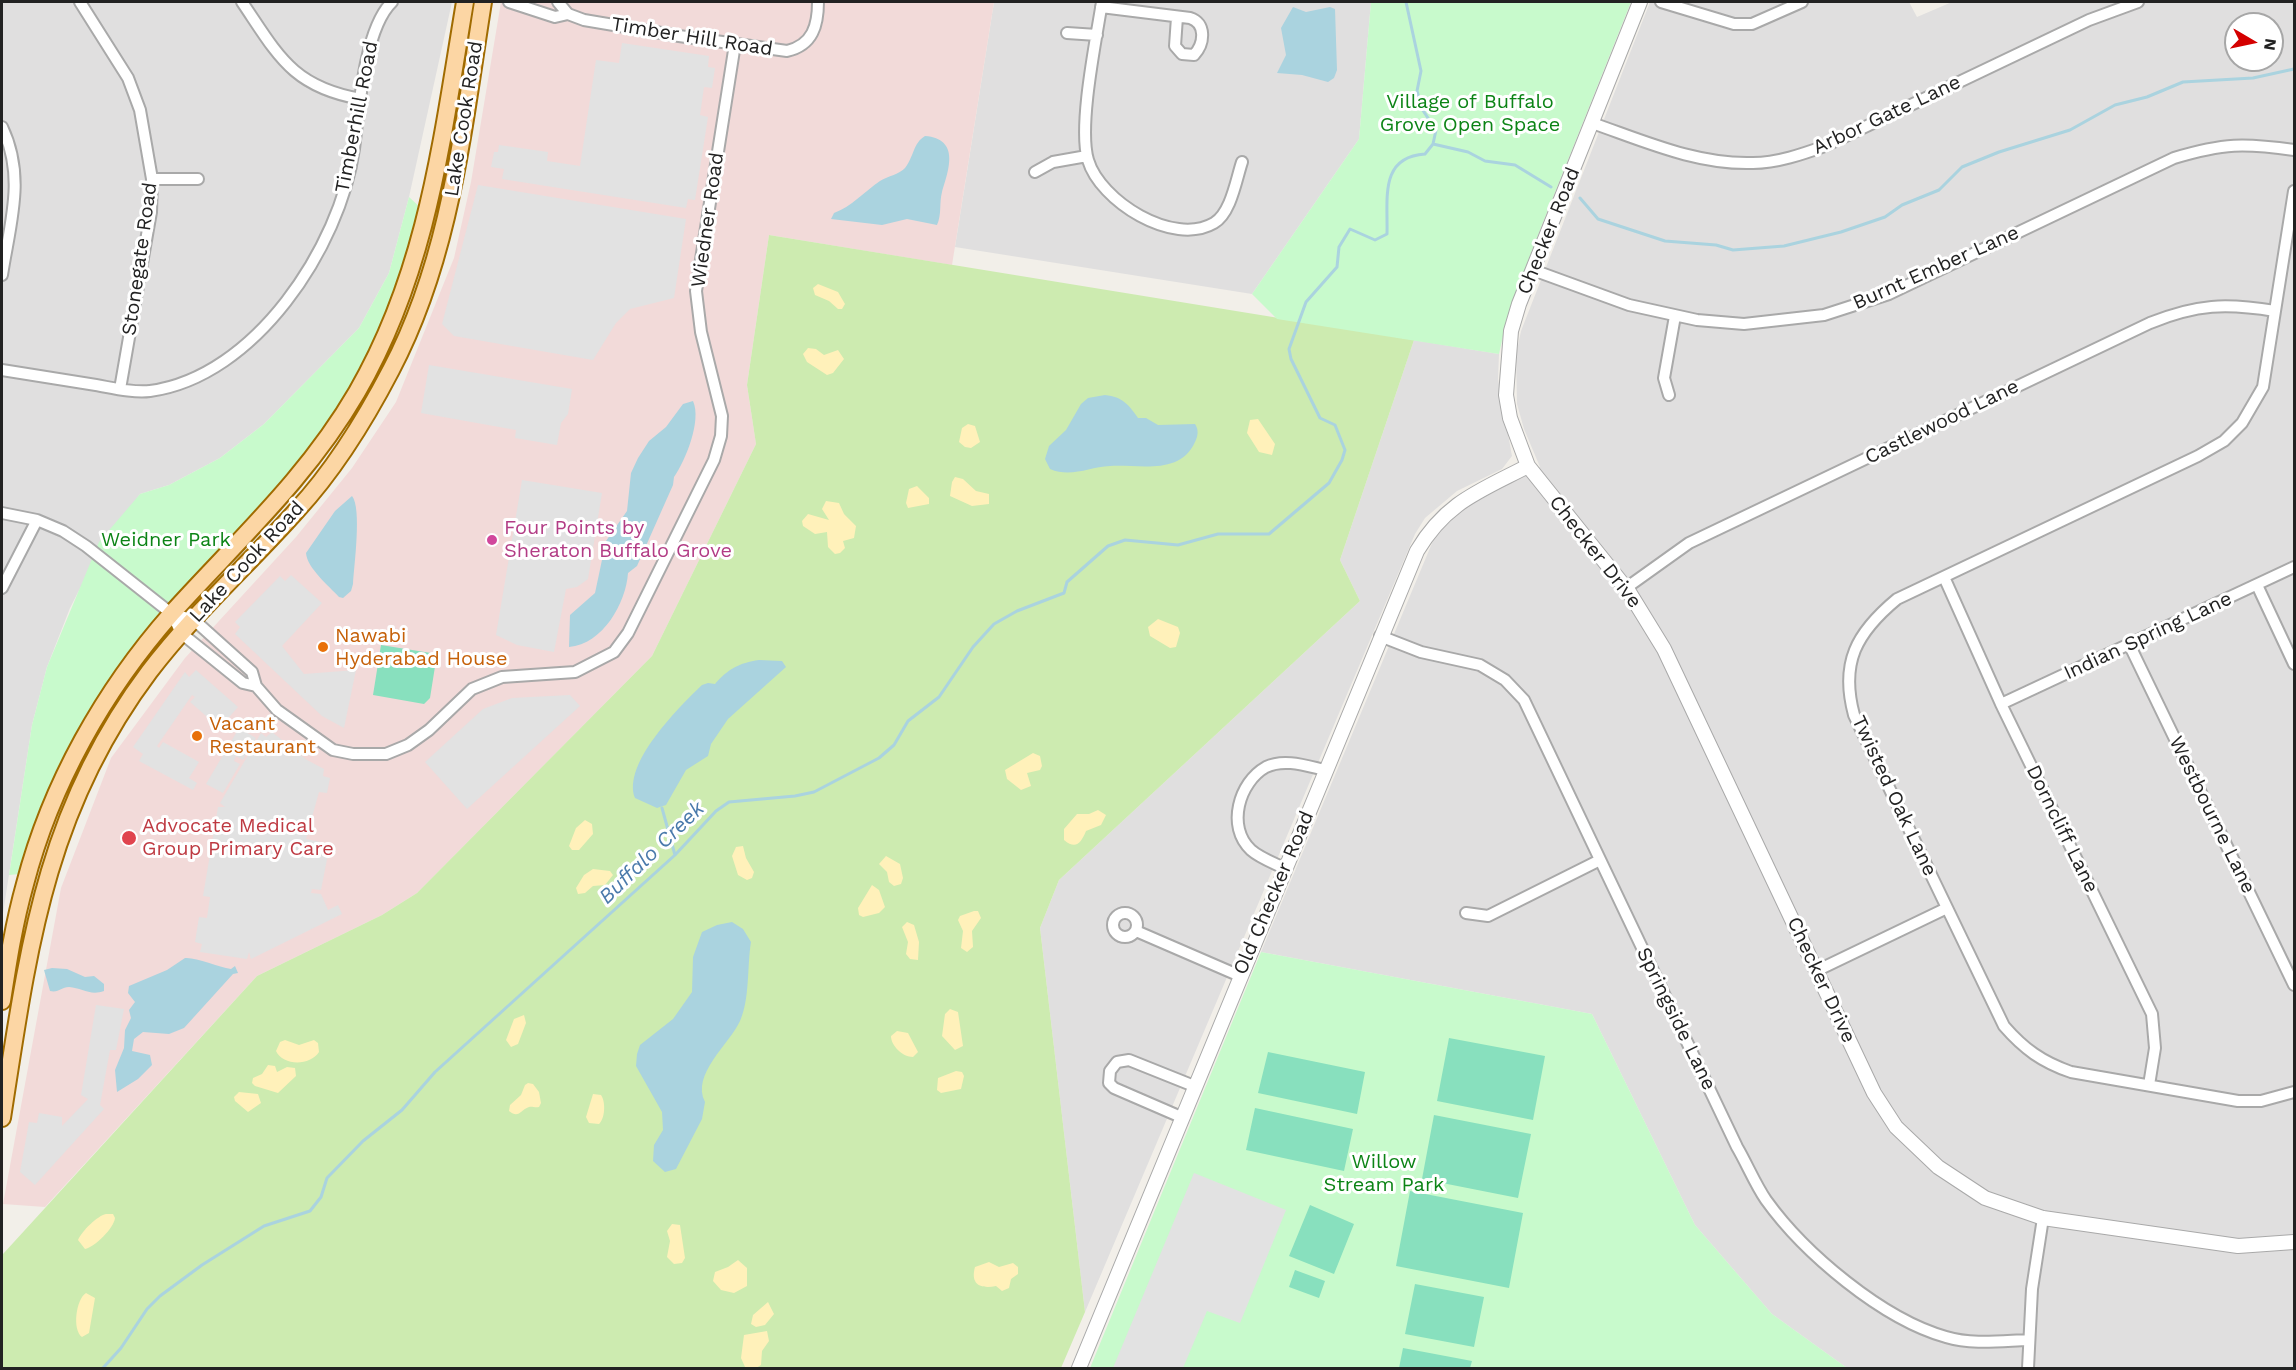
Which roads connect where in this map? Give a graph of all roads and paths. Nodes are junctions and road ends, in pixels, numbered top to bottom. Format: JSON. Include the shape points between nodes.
{"nodes":[{"id":1,"x":80,"y":2,"type":"edge"},
{"id":2,"x":242,"y":2,"type":"edge"},
{"id":3,"x":392,"y":2,"type":"edge"},
{"id":4,"x":465,"y":2,"type":"edge"},
{"id":5,"x":483,"y":2,"type":"edge"},
{"id":6,"x":509,"y":2,"type":"edge"},
{"id":7,"x":558,"y":2,"type":"edge"},
{"id":8,"x":818,"y":2,"type":"edge"},
{"id":9,"x":1640,"y":2,"type":"edge"},
{"id":10,"x":1661,"y":2,"type":"edge"},
{"id":11,"x":1802,"y":2,"type":"edge"},
{"id":12,"x":2138,"y":2,"type":"edge"},
{"id":13,"x":1101,"y":4,"type":"edge"},
{"id":14,"x":568,"y":14,"type":"junction"},
{"id":15,"x":1178,"y":17,"type":"dead end"},
{"id":16,"x":1067,"y":33,"type":"dead end"},
{"id":17,"x":1097,"y":35,"type":"junction"},
{"id":18,"x":735,"y":44,"type":"junction"},
{"id":19,"x":361,"y":99,"type":"junction"},
{"id":20,"x":1592,"y":123,"type":"junction"},
{"id":21,"x":2,"y":127,"type":"edge"},
{"id":22,"x":2295,"y":150,"type":"edge"},
{"id":23,"x":1087,"y":156,"type":"junction"},
{"id":24,"x":1242,"y":162,"type":"dead end"},
{"id":25,"x":1035,"y":172,"type":"dead end"},
{"id":26,"x":152,"y":179,"type":"junction"},
{"id":27,"x":198,"y":179,"type":"dead end"},
{"id":28,"x":2295,"y":191,"type":"edge"},
{"id":29,"x":5,"y":233,"type":"edge"},
{"id":30,"x":1533,"y":270,"type":"junction"},
{"id":31,"x":2,"y":275,"type":"edge"},
{"id":32,"x":2276,"y":311,"type":"junction"},
{"id":33,"x":1676,"y":316,"type":"junction"},
{"id":34,"x":2,"y":370,"type":"edge"},
{"id":35,"x":120,"y":389,"type":"junction"},
{"id":36,"x":1669,"y":395,"type":"dead end"},
{"id":37,"x":1528,"y":466,"type":"junction"},
{"id":38,"x":2,"y":513,"type":"edge"},
{"id":39,"x":38,"y":520,"type":"junction"},
{"id":40,"x":2295,"y":567,"type":"edge"},
{"id":41,"x":1944,"y":577,"type":"junction"},
{"id":42,"x":2256,"y":585,"type":"junction"},
{"id":43,"x":2,"y":588,"type":"edge"},
{"id":44,"x":1626,"y":588,"type":"junction"},
{"id":45,"x":172,"y":614,"type":"junction"},
{"id":46,"x":193,"y":619,"type":"junction"},
{"id":47,"x":181,"y":633,"type":"junction"},
{"id":48,"x":1380,"y":636,"type":"junction"},
{"id":49,"x":2129,"y":644,"type":"junction"},
{"id":50,"x":2295,"y":664,"type":"edge"},
{"id":51,"x":256,"y":686,"type":"junction"},
{"id":52,"x":2001,"y":704,"type":"junction"},
{"id":53,"x":1325,"y":770,"type":"junction"},
{"id":54,"x":1600,"y":861,"type":"junction"},
{"id":55,"x":1284,"y":868,"type":"junction"},
{"id":56,"x":1947,"y":908,"type":"junction"},
{"id":57,"x":1466,"y":913,"type":"dead end"},
{"id":58,"x":1136,"y":931,"type":"dead end"},
{"id":59,"x":1816,"y":970,"type":"junction"},
{"id":60,"x":1239,"y":976,"type":"junction"},
{"id":61,"x":2295,"y":985,"type":"edge"},
{"id":62,"x":2,"y":1001,"type":"edge"},
{"id":63,"x":2149,"y":1085,"type":"junction"},
{"id":64,"x":1194,"y":1086,"type":"junction"},
{"id":65,"x":2295,"y":1092,"type":"edge"},
{"id":66,"x":1181,"y":1117,"type":"junction"},
{"id":67,"x":2,"y":1118,"type":"edge"},
{"id":68,"x":2043,"y":1218,"type":"junction"},
{"id":69,"x":2295,"y":1242,"type":"edge"},
{"id":70,"x":2028,"y":1340,"type":"junction"},
{"id":71,"x":1078,"y":1368,"type":"edge"},
{"id":72,"x":2028,"y":1368,"type":"edge"}],
"edges":[{"from":1,"to":26,"type":"street","name":"Stonegate Road","via":[[128,78],[140,110]]},
{"from":2,"to":19,"type":"street","via":[[287,66],[299,76],[333,92]]},
{"from":3,"to":19,"type":"street","name":"Timberhill Road","via":[[374,30]]},
{"from":4,"to":45,"type":"main road","name":"Lake Cook Road","via":[[427,218],[412,273],[390,330],[327,440],[287,491]]},
{"from":5,"to":46,"type":"main road","name":"Lake Cook Road","via":[[447,221],[398,357],[362,422],[319,484]]},
{"from":6,"to":14,"type":"street","name":"Timber Hill Road","via":[[555,16]]},
{"from":7,"to":14,"type":"street"},
{"from":8,"to":18,"type":"street","name":"Timber Hill Road","via":[[814,33],[795,49]]},
{"from":9,"to":20,"type":"street","name":"Checker Road"},
{"from":10,"to":11,"type":"street","via":[[1734,24],[1752,24]]},
{"from":12,"to":20,"type":"street","name":"Arbor Gate Lane","via":[[2089,20],[1799,155],[1732,163],[1688,156]]},
{"from":13,"to":15,"type":"street"},
{"from":13,"to":17,"type":"street"},
{"from":14,"to":18,"type":"street","name":"Timber Hill Road","via":[[584,20]]},
{"from":16,"to":17,"type":"street"},
{"from":17,"to":23,"type":"street","via":[[1084,136]]},
{"from":18,"to":51,"type":"street","name":"Wiedner Road","via":[[696,291],[701,332],[722,416],[721,436],[714,460],[628,633],[614,652],[575,672],[502,677],[472,689],[429,730],[386,754],[333,750],[277,710]]},
{"from":19,"to":35,"type":"street","name":"Timberhill Road","via":[[348,180],[332,227],[281,308],[246,342],[202,374],[164,388]]},
{"from":20,"to":30,"type":"street","name":"Checker Road"},
{"from":21,"to":29,"type":"street","via":[[15,164],[16,190]]},
{"from":22,"to":33,"type":"street","name":"Burnt Ember Lane","via":[[2235,144],[2174,158],[1889,294],[1824,315],[1743,324]]},
{"from":23,"to":24,"type":"street","via":[[1100,183],[1137,215],[1166,226],[1191,229],[1213,224],[1224,215]]},
{"from":23,"to":25,"type":"street","via":[[1053,162]]},
{"from":26,"to":27,"type":"street"},
{"from":26,"to":35,"type":"street","name":"Stonegate Road","via":[[151,213]]},
{"from":28,"to":32,"type":"street","name":"Twisted Oak Lane"},
{"from":29,"to":31,"type":"street"},
{"from":30,"to":33,"type":"street","name":"Burnt Ember Lane","via":[[1629,305]]},
{"from":30,"to":37,"type":"street","name":"Checker Road","via":[[1511,331],[1506,372],[1510,418]]},
{"from":32,"to":41,"type":"street","name":"Twisted Oak Lane","via":[[2263,387],[2242,423],[2224,441]]},
{"from":32,"to":44,"type":"street","name":"Castlewood Lane","via":[[2215,305],[2150,322],[1689,543]]},
{"from":33,"to":36,"type":"street","via":[[1664,378]]},
{"from":34,"to":35,"type":"street","name":"Timberhill Road"},
{"from":37,"to":44,"type":"street","name":"Checker Drive"},
{"from":37,"to":48,"type":"street","name":"Old Checker Road","via":[[1457,503],[1429,530]]},
{"from":38,"to":39,"type":"street"},
{"from":39,"to":43,"type":"street"},
{"from":39,"to":45,"type":"street","via":[[86,546]]},
{"from":40,"to":42,"type":"street","name":"Indian Spring Lane"},
{"from":41,"to":52,"type":"street","name":"Dorncliff Lane"},
{"from":41,"to":56,"type":"street","name":"Twisted Oak Lane","via":[[1897,599],[1878,614],[1854,650],[1848,692],[1854,715]]},
{"from":42,"to":49,"type":"street","name":"Indian Spring Lane"},
{"from":42,"to":50,"type":"street"},
{"from":44,"to":59,"type":"street","name":"Checker Drive","via":[[1664,649]]},
{"from":45,"to":46,"type":"street"},
{"from":45,"to":47,"type":"street"},
{"from":45,"to":62,"type":"main road","name":"Lake Cook Road","via":[[113,689],[69,765],[42,829],[25,884]]},
{"from":46,"to":47,"type":"main road","name":"Lake Cook Road"},
{"from":46,"to":51,"type":"street","via":[[252,672]]},
{"from":47,"to":51,"type":"street","via":[[243,683]]},
{"from":47,"to":67,"type":"main road","name":"Lake Cook Road","via":[[116,722],[77,793],[62,831],[31,935]]},
{"from":48,"to":53,"type":"street","name":"Old Checker Road"},
{"from":48,"to":54,"type":"street","name":"Springside Lane","via":[[1421,652],[1480,665],[1505,680],[1524,700]]},
{"from":49,"to":52,"type":"street","name":"Indian Spring Lane"},
{"from":49,"to":61,"type":"street","name":"Westbourne Lane"},
{"from":52,"to":63,"type":"street","name":"Dorncliff Lane","via":[[2152,1014],[2155,1048]]},
{"from":53,"to":55,"type":"street","name":"Old Checker Road"},
{"from":53,"to":55,"type":"street","via":[[1281,763],[1267,767],[1243,790],[1239,804],[1242,836],[1251,850]]},
{"from":54,"to":57,"type":"street","via":[[1488,916]]},
{"from":54,"to":70,"type":"street","name":"Springside Lane","via":[[1737,1147],[1766,1199],[1797,1235],[1827,1266],[1859,1290],[1923,1329],[1970,1341]]},
{"from":55,"to":60,"type":"street","name":"Old Checker Road"},
{"from":56,"to":59,"type":"street"},
{"from":56,"to":63,"type":"street","name":"Twisted Oak Lane","via":[[2004,1026],[2022,1047],[2048,1064],[2071,1072]]},
{"from":58,"to":60,"type":"street"},
{"from":59,"to":68,"type":"street","name":"Checker Drive","via":[[1874,1092],[1896,1126],[1938,1167],[1985,1198]]},
{"from":60,"to":64,"type":"street","name":"Old Checker Road"},
{"from":63,"to":65,"type":"street","name":"Twisted Oak Lane","via":[[2238,1101],[2261,1101]]},
{"from":64,"to":66,"type":"street","name":"Old Checker Road"},
{"from":64,"to":66,"type":"street","via":[[1130,1060],[1117,1062],[1110,1071],[1109,1083],[1114,1088]]},
{"from":66,"to":71,"type":"street","name":"Old Checker Road"},
{"from":68,"to":69,"type":"street","name":"Checker Drive","via":[[2238,1246]]},
{"from":68,"to":70,"type":"street"},
{"from":70,"to":72,"type":"street"}]}
